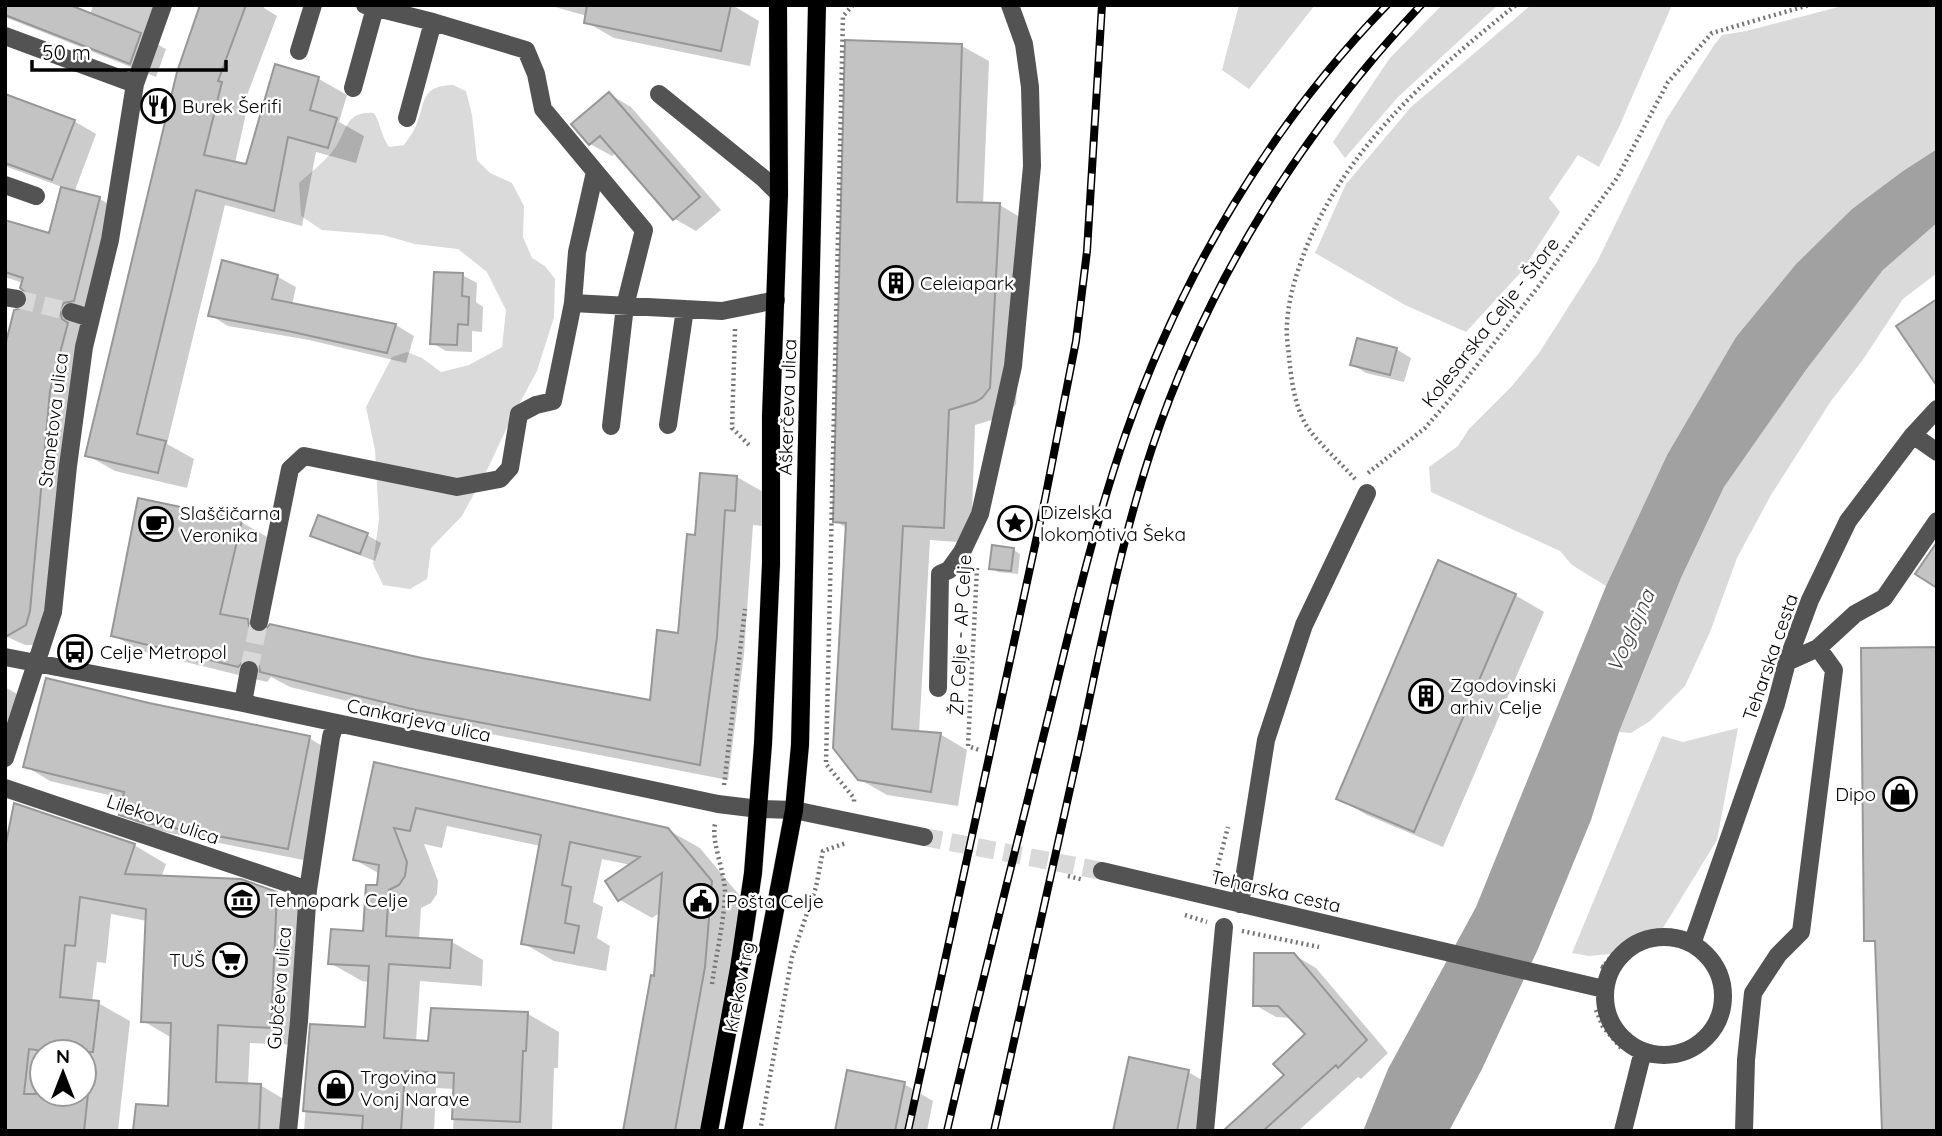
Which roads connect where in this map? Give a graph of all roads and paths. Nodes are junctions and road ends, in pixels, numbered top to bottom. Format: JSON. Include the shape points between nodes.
{"nodes":[{"id":1,"x":163,"y":5,"type":"edge"},
{"id":2,"x":313,"y":5,"type":"edge"},
{"id":3,"x":778,"y":5,"type":"edge"},
{"id":4,"x":817,"y":5,"type":"edge"},
{"id":5,"x":853,"y":5,"type":"edge"},
{"id":6,"x":1010,"y":5,"type":"edge"},
{"id":7,"x":1516,"y":5,"type":"edge"},
{"id":8,"x":1809,"y":5,"type":"edge"},
{"id":9,"x":370,"y":7,"type":"edge"},
{"id":10,"x":433,"y":22,"type":"junction"},
{"id":11,"x":5,"y":36,"type":"edge"},
{"id":12,"x":299,"y":51,"type":"dead end"},
{"id":13,"x":135,"y":84,"type":"junction"},
{"id":14,"x":353,"y":88,"type":"dead end"},
{"id":15,"x":659,"y":94,"type":"dead end"},
{"id":16,"x":407,"y":118,"type":"dead end"},
{"id":17,"x":595,"y":172,"type":"junction"},
{"id":18,"x":5,"y":185,"type":"edge"},
{"id":19,"x":779,"y":194,"type":"junction"},
{"id":20,"x":36,"y":196,"type":"dead end"},
{"id":21,"x":776,"y":300,"type":"junction"},
{"id":22,"x":573,"y":303,"type":"junction"},
{"id":23,"x":757,"y":304,"type":"junction"},
{"id":24,"x":625,"y":306,"type":"junction"},
{"id":25,"x":685,"y":309,"type":"junction"},
{"id":26,"x":71,"y":313,"type":"tunnel mouth"},
{"id":27,"x":90,"y":318,"type":"junction"},
{"id":28,"x":1937,"y":409,"type":"edge"},
{"id":29,"x":668,"y":425,"type":"dead end"},
{"id":30,"x":611,"y":426,"type":"dead end"},
{"id":31,"x":1913,"y":435,"type":"junction"},
{"id":32,"x":755,"y":451,"type":"dead end"},
{"id":33,"x":1937,"y":452,"type":"edge"},
{"id":34,"x":1362,"y":487,"type":"junction"},
{"id":35,"x":1937,"y":521,"type":"edge"},
{"id":36,"x":978,"y":555,"type":"dead end"},
{"id":37,"x":747,"y":596,"type":"dead end"},
{"id":38,"x":259,"y":622,"type":"tunnel mouth"},
{"id":39,"x":1818,"y":648,"type":"junction"},
{"id":40,"x":5,"y":657,"type":"edge"},
{"id":41,"x":1787,"y":662,"type":"junction"},
{"id":42,"x":36,"y":664,"type":"junction"},
{"id":43,"x":249,"y":670,"type":"tunnel mouth"},
{"id":44,"x":939,"y":688,"type":"dead end"},
{"id":45,"x":243,"y":703,"type":"junction"},
{"id":46,"x":335,"y":724,"type":"junction"},
{"id":47,"x":979,"y":750,"type":"dead end"},
{"id":48,"x":5,"y":758,"type":"edge"},
{"id":49,"x":5,"y":788,"type":"edge"},
{"id":50,"x":718,"y":804,"type":"junction"},
{"id":51,"x":759,"y":809,"type":"junction"},
{"id":52,"x":794,"y":810,"type":"junction"},
{"id":53,"x":851,"y":821,"type":"junction"},
{"id":54,"x":1229,"y":823,"type":"dead end"},
{"id":55,"x":924,"y":836,"type":"tunnel mouth"},
{"id":56,"x":1102,"y":871,"type":"tunnel mouth"},
{"id":57,"x":308,"y":890,"type":"junction"},
{"id":58,"x":1206,"y":896,"type":"junction"},
{"id":59,"x":1241,"y":904,"type":"junction"},
{"id":60,"x":1224,"y":927,"type":"junction"},
{"id":61,"x":1686,"y":937,"type":"junction"},
{"id":62,"x":1328,"y":949,"type":"dead end"},
{"id":63,"x":1595,"y":965,"type":"dead end"},
{"id":64,"x":711,"y":989,"type":"dead end"},
{"id":65,"x":1604,"y":989,"type":"junction"},
{"id":66,"x":1594,"y":1005,"type":"dead end"},
{"id":67,"x":1636,"y":1054,"type":"junction"},
{"id":68,"x":288,"y":1131,"type":"edge"},
{"id":69,"x":709,"y":1131,"type":"edge"},
{"id":70,"x":733,"y":1131,"type":"edge"},
{"id":71,"x":760,"y":1131,"type":"edge"},
{"id":72,"x":1205,"y":1131,"type":"edge"},
{"id":73,"x":1623,"y":1131,"type":"edge"},
{"id":74,"x":1744,"y":1131,"type":"edge"}],
"edges":[{"from":1,"to":13,"type":"street","name":"Stanetova ulica"},
{"from":2,"to":12,"type":"street"},
{"from":3,"to":19,"type":"main road","name":"Aškerčeva ulica"},
{"from":4,"to":52,"type":"main road","name":"Aškerčeva ulica","via":[[800,745]]},
{"from":5,"to":53,"type":"path","via":[[843,16],[826,746],[826,764],[854,798]]},
{"from":6,"to":44,"type":"street","via":[[1024,44],[1030,87],[1032,166],[1013,366],[980,514],[962,552],[949,570],[940,574]]},
{"from":7,"to":34,"type":"path","via":[[1404,102],[1348,168],[1318,218],[1295,277],[1287,325],[1300,412]]},
{"from":8,"to":34,"type":"path","name":"Kolesarska Celje - Štore","via":[[1712,33],[1668,82],[1617,178],[1538,287],[1452,397]]},
{"from":9,"to":10,"type":"street"},
{"from":9,"to":14,"type":"street"},
{"from":10,"to":16,"type":"street"},
{"from":10,"to":17,"type":"street","via":[[526,50],[543,109]]},
{"from":11,"to":13,"type":"street"},
{"from":13,"to":27,"type":"street","name":"Stanetova ulica","via":[[110,240]]},
{"from":15,"to":19,"type":"street"},
{"from":17,"to":22,"type":"street","via":[[578,252]]},
{"from":17,"to":24,"type":"street","via":[[644,230]]},
{"from":18,"to":20,"type":"street"},
{"from":19,"to":21,"type":"main road","name":"Aškerčeva ulica"},
{"from":21,"to":23,"type":"street"},
{"from":21,"to":51,"type":"main road","name":"Aškerčeva ulica","via":[[771,564]]},
{"from":22,"to":24,"type":"street"},
{"from":22,"to":38,"type":"street","via":[[553,401],[519,414],[510,468],[500,479],[457,487],[304,456],[290,470]]},
{"from":23,"to":25,"type":"street","via":[[722,311]]},
{"from":23,"to":32,"type":"path","via":[[735,327],[732,428]]},
{"from":24,"to":25,"type":"street"},
{"from":24,"to":30,"type":"street"},
{"from":25,"to":29,"type":"street"},
{"from":26,"to":27,"type":"street"},
{"from":27,"to":42,"type":"street","name":"Stanetova ulica","via":[[53,612]]},
{"from":28,"to":31,"type":"street","name":"Teharska cesta"},
{"from":31,"to":33,"type":"street"},
{"from":31,"to":41,"type":"street","name":"Teharska cesta","via":[[1848,521],[1810,600]]},
{"from":34,"to":59,"type":"street","via":[[1304,625],[1266,740]]},
{"from":35,"to":39,"type":"street","via":[[1884,598],[1855,614]]},
{"from":36,"to":47,"type":"path","name":"ŽP Celje - AP Celje","via":[[968,746]]},
{"from":37,"to":50,"type":"path","via":[[727,777]]},
{"from":39,"to":41,"type":"street"},
{"from":39,"to":74,"type":"street","via":[[1834,670],[1801,932],[1778,955],[1753,993]]},
{"from":40,"to":42,"type":"street","name":"Cankarjeva ulica"},
{"from":41,"to":61,"type":"street","name":"Teharska cesta","via":[[1776,704]]},
{"from":42,"to":45,"type":"street","name":"Cankarjeva ulica"},
{"from":42,"to":48,"type":"street","name":"Stanetova ulica"},
{"from":43,"to":45,"type":"street"},
{"from":45,"to":46,"type":"street","name":"Cankarjeva ulica"},
{"from":46,"to":50,"type":"street","name":"Cankarjeva ulica"},
{"from":46,"to":57,"type":"street","name":"Gubčeva ulica"},
{"from":49,"to":57,"type":"street","name":"Lilekova ulica"},
{"from":50,"to":51,"type":"street","name":"Cankarjeva ulica"},
{"from":50,"to":64,"type":"path","via":[[713,831],[725,893]]},
{"from":51,"to":52,"type":"street","name":"Cankarjeva ulica"},
{"from":51,"to":69,"type":"main road","name":"Krekov trg","via":[[739,968]]},
{"from":52,"to":53,"type":"street"},
{"from":52,"to":70,"type":"main road","name":"Krekov trg"},
{"from":53,"to":55,"type":"street"},
{"from":53,"to":71,"type":"path","via":[[849,842],[823,851],[792,957]]},
{"from":54,"to":58,"type":"path"},
{"from":56,"to":58,"type":"street","name":"Teharska cesta"},
{"from":57,"to":68,"type":"street","name":"Gubčeva ulica"},
{"from":58,"to":59,"type":"street","name":"Teharska cesta"},
{"from":58,"to":60,"type":"path","via":[[1199,920]]},
{"from":59,"to":65,"type":"street","name":"Teharska cesta"},
{"from":60,"to":62,"type":"path"},
{"from":60,"to":72,"type":"street"},
{"from":61,"to":63,"type":"path","via":[[1655,930],[1630,939],[1603,967]]},
{"from":61,"to":65,"type":"street","via":[[1655,937],[1636,943],[1615,963]]},
{"from":61,"to":67,"type":"street","via":[[1708,956],[1718,973],[1721,1011],[1713,1029],[1682,1052]]},
{"from":65,"to":67,"type":"street","via":[[1613,1027]]},
{"from":66,"to":67,"type":"path","via":[[1603,1027]]},
{"from":67,"to":73,"type":"street"}]}
